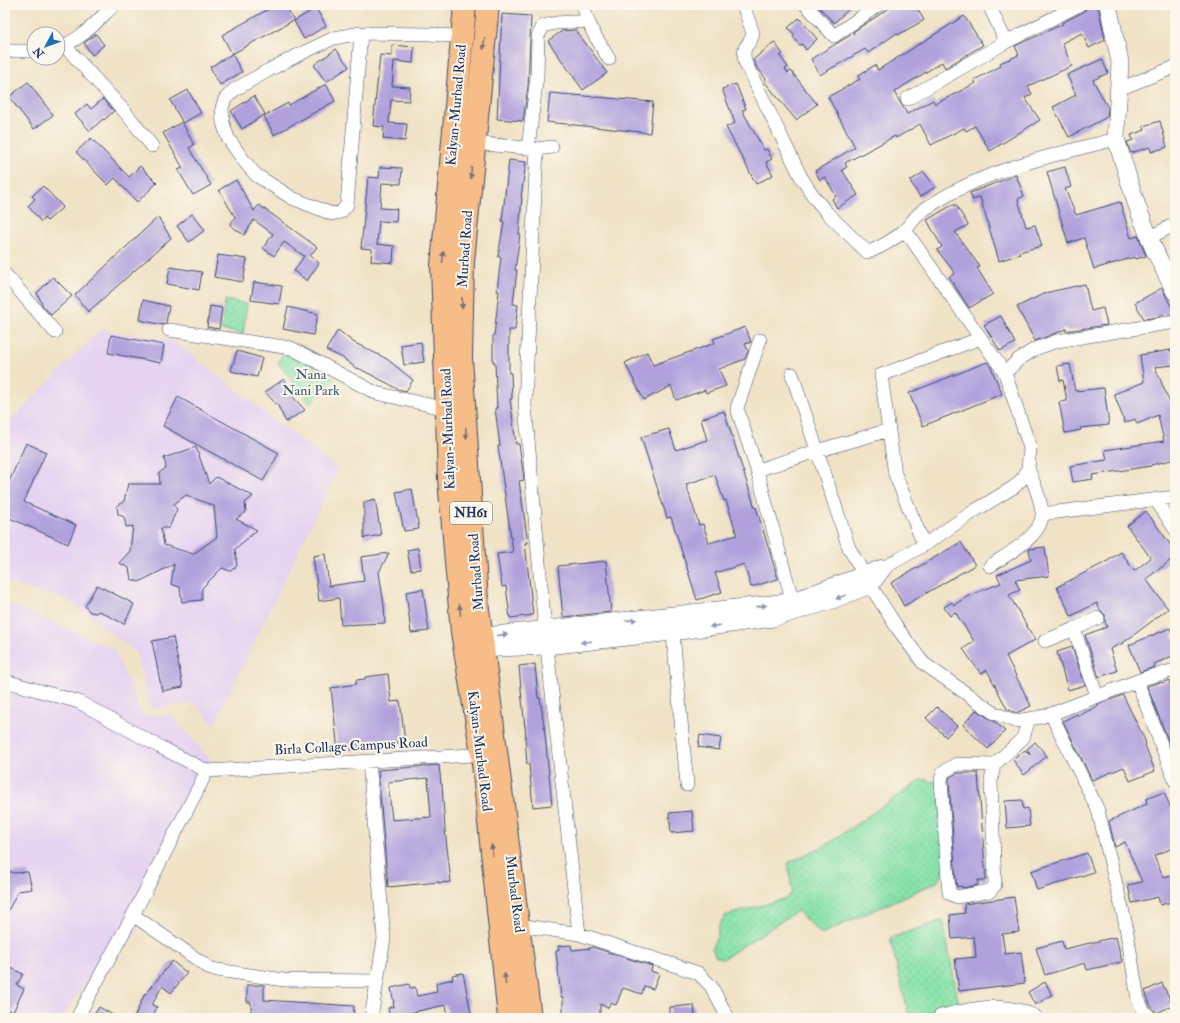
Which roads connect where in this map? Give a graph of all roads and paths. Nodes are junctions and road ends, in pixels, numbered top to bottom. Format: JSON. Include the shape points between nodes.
{"nodes":[{"id":1,"x":114,"y":5,"type":"edge"},
{"id":2,"x":465,"y":5,"type":"edge"},
{"id":3,"x":488,"y":5,"type":"edge"},
{"id":4,"x":583,"y":5,"type":"edge"},
{"id":5,"x":743,"y":5,"type":"edge"},
{"id":6,"x":806,"y":5,"type":"edge"},
{"id":7,"x":878,"y":5,"type":"edge"},
{"id":8,"x":989,"y":5,"type":"edge"},
{"id":9,"x":1079,"y":5,"type":"edge"},
{"id":10,"x":1108,"y":5,"type":"edge"},
{"id":11,"x":588,"y":21,"type":"junction"},
{"id":12,"x":361,"y":33,"type":"junction"},
{"id":13,"x":462,"y":37,"type":"junction"},
{"id":14,"x":1006,"y":42,"type":"junction"},
{"id":15,"x":66,"y":44,"type":"edge"},
{"id":16,"x":66,"y":50,"type":"edge"},
{"id":17,"x":26,"y":51,"type":"edge"},
{"id":18,"x":5,"y":52,"type":"edge"},
{"id":19,"x":609,"y":59,"type":"dead end"},
{"id":20,"x":1175,"y":67,"type":"edge"},
{"id":21,"x":1119,"y":89,"type":"junction"},
{"id":22,"x":908,"y":99,"type":"dead end"},
{"id":23,"x":1116,"y":139,"type":"junction"},
{"id":24,"x":474,"y":143,"type":"junction"},
{"id":25,"x":152,"y":146,"type":"dead end"},
{"id":26,"x":552,"y":147,"type":"dead end"},
{"id":27,"x":533,"y":148,"type":"junction"},
{"id":28,"x":1175,"y":224,"type":"edge"},
{"id":29,"x":905,"y":230,"type":"junction"},
{"id":30,"x":1149,"y":238,"type":"junction"},
{"id":31,"x":5,"y":274,"type":"edge"},
{"id":32,"x":1175,"y":292,"type":"edge"},
{"id":33,"x":1175,"y":322,"type":"edge"},
{"id":34,"x":169,"y":330,"type":"dead end"},
{"id":35,"x":55,"y":332,"type":"dead end"},
{"id":36,"x":981,"y":338,"type":"junction"},
{"id":37,"x":760,"y":340,"type":"dead end"},
{"id":38,"x":1005,"y":373,"type":"junction"},
{"id":39,"x":792,"y":374,"type":"dead end"},
{"id":40,"x":455,"y":409,"type":"junction"},
{"id":41,"x":889,"y":430,"type":"junction"},
{"id":42,"x":817,"y":450,"type":"junction"},
{"id":43,"x":1028,"y":468,"type":"junction"},
{"id":44,"x":757,"y":470,"type":"junction"},
{"id":45,"x":1175,"y":497,"type":"edge"},
{"id":46,"x":1156,"y":500,"type":"junction"},
{"id":47,"x":1042,"y":514,"type":"junction"},
{"id":48,"x":1175,"y":529,"type":"edge"},
{"id":49,"x":924,"y":545,"type":"junction"},
{"id":50,"x":990,"y":566,"type":"dead end"},
{"id":51,"x":883,"y":568,"type":"joint"},
{"id":52,"x":867,"y":580,"type":"junction"},
{"id":53,"x":794,"y":606,"type":"junction"},
{"id":54,"x":1098,"y":618,"type":"dead end"},
{"id":55,"x":672,"y":624,"type":"junction"},
{"id":56,"x":1074,"y":629,"type":"junction"},
{"id":57,"x":546,"y":638,"type":"junction"},
{"id":58,"x":1045,"y":642,"type":"dead end"},
{"id":59,"x":473,"y":643,"type":"junction"},
{"id":60,"x":1175,"y":670,"type":"edge"},
{"id":61,"x":5,"y":681,"type":"edge"},
{"id":62,"x":1137,"y":681,"type":"junction"},
{"id":63,"x":1097,"y":696,"type":"junction"},
{"id":64,"x":1051,"y":714,"type":"junction"},
{"id":65,"x":1029,"y":719,"type":"junction"},
{"id":66,"x":489,"y":754,"type":"junction"},
{"id":67,"x":369,"y":761,"type":"junction"},
{"id":68,"x":994,"y":765,"type":"junction"},
{"id":69,"x":207,"y":770,"type":"junction"},
{"id":70,"x":1175,"y":781,"type":"edge"},
{"id":71,"x":687,"y":785,"type":"dead end"},
{"id":72,"x":133,"y":915,"type":"junction"},
{"id":73,"x":518,"y":925,"type":"junction"},
{"id":74,"x":579,"y":934,"type":"junction"},
{"id":75,"x":377,"y":981,"type":"junction"},
{"id":76,"x":77,"y":1018,"type":"edge"},
{"id":77,"x":371,"y":1018,"type":"edge"},
{"id":78,"x":509,"y":1018,"type":"edge"},
{"id":79,"x":530,"y":1018,"type":"edge"},
{"id":80,"x":728,"y":1018,"type":"edge"},
{"id":81,"x":941,"y":1018,"type":"edge"},
{"id":82,"x":1034,"y":1018,"type":"edge"},
{"id":83,"x":1151,"y":1018,"type":"edge"}],
"edges":[{"from":1,"to":15,"type":"street","via":[[80,36]]},
{"from":2,"to":13,"type":"highway","name":"Kalyan-Murbad Road","number":"NH61"},
{"from":3,"to":24,"type":"highway","name":"Murbad Road","number":"NH61","one_way":true},
{"from":4,"to":11,"type":"street"},
{"from":5,"to":29,"type":"street","via":[[753,33],[744,48],[745,62],[801,177],[814,197],[867,252],[874,251]]},
{"from":6,"to":7,"type":"street","via":[[834,36]]},
{"from":8,"to":14,"type":"street"},
{"from":9,"to":14,"type":"street"},
{"from":10,"to":21,"type":"street","via":[[1120,62]]},
{"from":11,"to":19,"type":"street"},
{"from":11,"to":27,"type":"street","via":[[543,26],[538,36]]},
{"from":12,"to":12,"type":"street","via":[[347,205],[341,212],[332,214],[292,198],[256,175],[228,138],[222,108],[225,99],[234,90],[296,56],[334,38]]},
{"from":12,"to":13,"type":"street"},
{"from":40,"to":13,"type":"highway","name":"Kalyan-Murbad Road","number":"NH61","one_way":true,"via":[[442,265]]},
{"from":14,"to":22,"type":"street"},
{"from":16,"to":25,"type":"street","via":[[126,113]]},
{"from":17,"to":18,"type":"street"},
{"from":20,"to":21,"type":"street"},
{"from":21,"to":23,"type":"street"},
{"from":23,"to":29,"type":"street","via":[[1032,161],[980,179],[941,198],[921,212]]},
{"from":23,"to":30,"type":"street"},
{"from":24,"to":27,"type":"street"},
{"from":24,"to":40,"type":"highway","name":"Murbad Road","number":"NH61","one_way":true,"via":[[463,260],[461,358]]},
{"from":26,"to":27,"type":"street"},
{"from":27,"to":57,"type":"street","via":[[525,405]]},
{"from":28,"to":30,"type":"street"},
{"from":29,"to":36,"type":"street"},
{"from":30,"to":32,"type":"street"},
{"from":31,"to":35,"type":"street"},
{"from":33,"to":38,"type":"street","via":[[1057,341],[1035,349],[1018,360]]},
{"from":34,"to":40,"type":"street","via":[[291,348],[376,393]]},
{"from":36,"to":38,"type":"street"},
{"from":36,"to":41,"type":"street","via":[[881,375]]},
{"from":37,"to":44,"type":"street","via":[[737,408]]},
{"from":38,"to":43,"type":"street","via":[[1030,448]]},
{"from":39,"to":42,"type":"street"},
{"from":40,"to":59,"type":"highway","name":"Kalyan-Murbad Road","number":"NH61","via":[[449,479]]},
{"from":41,"to":42,"type":"street"},
{"from":41,"to":49,"type":"street","via":[[895,474]]},
{"from":42,"to":44,"type":"street"},
{"from":42,"to":52,"type":"street","via":[[849,548]]},
{"from":43,"to":47,"type":"street"},
{"from":43,"to":49,"type":"street","via":[[1014,487]]},
{"from":44,"to":53,"type":"street"},
{"from":45,"to":46,"type":"street"},
{"from":46,"to":47,"type":"street"},
{"from":46,"to":48,"type":"street"},
{"from":47,"to":50,"type":"street","via":[[1032,536]]},
{"from":49,"to":51,"type":"street"},
{"from":51,"to":52,"type":"street"},
{"from":52,"to":53,"type":"street"},
{"from":52,"to":65,"type":"street","via":[[923,663],[994,713],[1015,721]]},
{"from":53,"to":55,"type":"street"},
{"from":54,"to":56,"type":"street"},
{"from":55,"to":57,"type":"street"},
{"from":55,"to":71,"type":"street"},
{"from":56,"to":58,"type":"street"},
{"from":56,"to":63,"type":"street"},
{"from":57,"to":59,"type":"street"},
{"from":57,"to":74,"type":"street"},
{"from":59,"to":66,"type":"highway","name":"Kalyan-Murbad Road","number":"NH61"},
{"from":60,"to":62,"type":"street"},
{"from":61,"to":69,"type":"street","name":"Birla Collage Campus Road","via":[[79,702]]},
{"from":62,"to":63,"type":"street"},
{"from":62,"to":70,"type":"street"},
{"from":63,"to":64,"type":"street"},
{"from":64,"to":65,"type":"street"},
{"from":64,"to":83,"type":"street","via":[[1098,810],[1125,921],[1138,999],[1143,1010]]},
{"from":65,"to":68,"type":"street","via":[[1023,738]]},
{"from":66,"to":67,"type":"street","name":"Birla Collage Campus Road"},
{"from":66,"to":73,"type":"highway","name":"Murbad Road","number":"NH61"},
{"from":78,"to":66,"type":"highway","name":"Kalyan-Murbad Road","number":"NH61","one_way":true},
{"from":67,"to":69,"type":"street","name":"Birla Collage Campus Road"},
{"from":67,"to":75,"type":"street","via":[[384,940]]},
{"from":68,"to":68,"type":"street","via":[[991,782],[996,885],[990,891],[957,897],[949,893],[941,780],[943,772],[957,764]]},
{"from":69,"to":72,"type":"street"},
{"from":72,"to":75,"type":"street","via":[[211,970],[284,980]]},
{"from":72,"to":76,"type":"street"},
{"from":73,"to":74,"type":"street"},
{"from":73,"to":79,"type":"highway","name":"Murbad Road","number":"NH61"},
{"from":74,"to":80,"type":"street","via":[[698,973],[711,986]]},
{"from":75,"to":77,"type":"street"},
{"from":81,"to":82,"type":"street","via":[[992,1008],[1023,1012]]}]}
